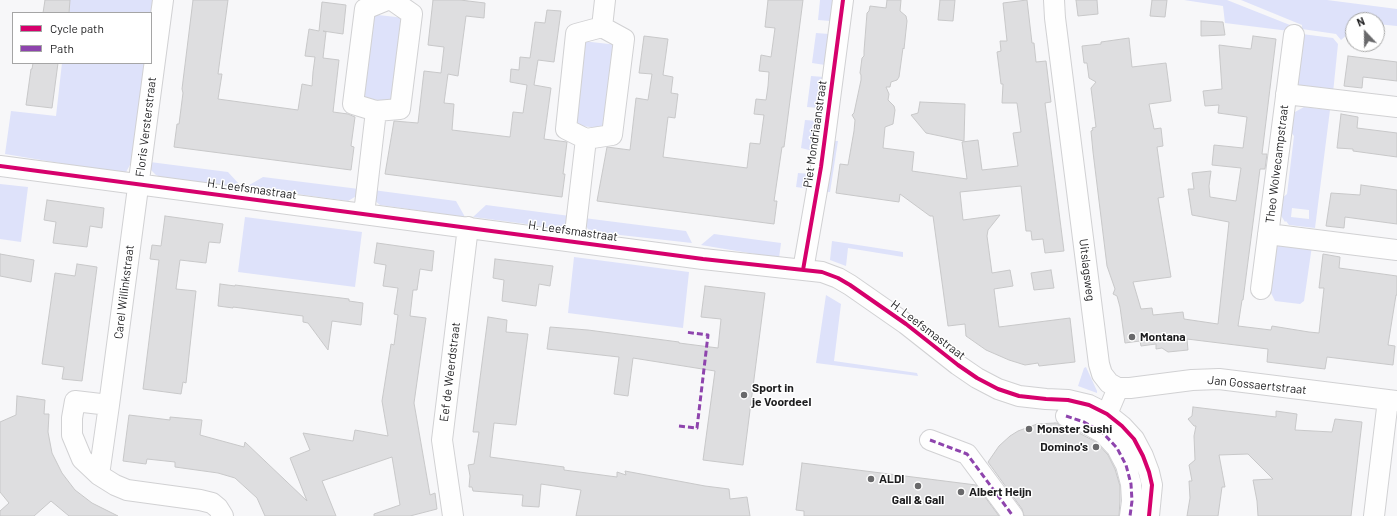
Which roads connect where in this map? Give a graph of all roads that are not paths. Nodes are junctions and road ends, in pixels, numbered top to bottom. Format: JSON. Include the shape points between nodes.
{"nodes":[{"id":1,"x":163,"y":0,"type":"edge"},
{"id":2,"x":387,"y":0,"type":"edge"},
{"id":3,"x":392,"y":0,"type":"edge"},
{"id":4,"x":605,"y":0,"type":"edge"},
{"id":5,"x":843,"y":0,"type":"edge"},
{"id":6,"x":1054,"y":0,"type":"edge"},
{"id":7,"x":602,"y":27,"type":"junction"},
{"id":8,"x":1294,"y":35,"type":"dead end"},
{"id":9,"x":1286,"y":94,"type":"junction"},
{"id":10,"x":1397,"y":107,"type":"edge"},
{"id":11,"x":376,"y":111,"type":"junction"},
{"id":12,"x":586,"y":139,"type":"junction"},
{"id":13,"x":0,"y":166,"type":"edge"},
{"id":14,"x":139,"y":184,"type":"junction"},
{"id":15,"x":364,"y":214,"type":"junction"},
{"id":16,"x":468,"y":227,"type":"junction"},
{"id":17,"x":1268,"y":234,"type":"junction"},
{"id":18,"x":574,"y":242,"type":"junction"},
{"id":19,"x":1397,"y":250,"type":"edge"},
{"id":20,"x":803,"y":270,"type":"junction"},
{"id":21,"x":1261,"y":289,"type":"dead end"},
{"id":22,"x":1118,"y":388,"type":"junction"},
{"id":23,"x":1392,"y":401,"type":"edge"},
{"id":24,"x":109,"y":403,"type":"junction"},
{"id":25,"x":1107,"y":414,"type":"junction"},
{"id":26,"x":1066,"y":416,"type":"dead end"},
{"id":27,"x":930,"y":440,"type":"dead end"},
{"id":28,"x":99,"y":475,"type":"junction"},
{"id":29,"x":223,"y":516,"type":"edge"},
{"id":30,"x":453,"y":516,"type":"edge"},
{"id":31,"x":1013,"y":516,"type":"edge"},
{"id":32,"x":1130,"y":516,"type":"edge"},
{"id":33,"x":1149,"y":516,"type":"edge"},
{"id":34,"x":1374,"y":516,"type":"edge"}],
"edges":[{"from":1,"to":14,"type":"street","name":"Floris Versterstraat"},
{"from":2,"to":11,"type":"street","via":[[365,9],[353,104]]},
{"from":3,"to":11,"type":"street","via":[[412,14],[400,109]]},
{"from":4,"to":7,"type":"street"},
{"from":5,"to":20,"type":"street","name":"Piet Mondriaanstraat","via":[[821,167]]},
{"from":6,"to":22,"type":"street","name":"Uitslagsweg","via":[[1099,364],[1102,374],[1109,383]]},
{"from":7,"to":12,"type":"street","via":[[576,34],[566,129]]},
{"from":7,"to":12,"type":"street","via":[[624,40],[612,135]]},
{"from":8,"to":9,"type":"street","name":"Theo Wolvecampstraat"},
{"from":9,"to":10,"type":"street","name":"Theo Wolvecampstraat"},
{"from":9,"to":17,"type":"street","name":"Theo Wolvecampstraat"},
{"from":11,"to":15,"type":"street"},
{"from":12,"to":18,"type":"street"},
{"from":13,"to":14,"type":"street","name":"H. Leefsmastraat"},
{"from":14,"to":15,"type":"street","name":"H. Leefsmastraat"},
{"from":14,"to":24,"type":"street","name":"Carel Willinkstraat"},
{"from":15,"to":16,"type":"street","name":"H. Leefsmastraat"},
{"from":16,"to":18,"type":"street","name":"H. Leefsmastraat"},
{"from":16,"to":30,"type":"street","name":"Eef de Weerdstraat","via":[[442,440]]},
{"from":17,"to":19,"type":"street","name":"Theo Wolvecampstraat"},
{"from":17,"to":21,"type":"street","name":"Theo Wolvecampstraat"},
{"from":18,"to":20,"type":"street","name":"H. Leefsmastraat"},
{"from":20,"to":25,"type":"street","name":"H. Leefsmastraat","via":[[822,272],[850,285],[958,365],[998,389],[1019,396],[1068,400],[1089,405]]},
{"from":22,"to":23,"type":"street","name":"Jan Gossaertstraat","via":[[1219,379]]},
{"from":22,"to":25,"type":"street"},
{"from":23,"to":34,"type":"street"},
{"from":24,"to":28,"type":"street","name":"Carel Willinkstraat"},
{"from":24,"to":28,"type":"street","via":[[75,401],[72,418],[72,435],[82,459]]},
{"from":25,"to":33,"type":"street","via":[[1134,440],[1143,456],[1152,485]]},
{"from":26,"to":32,"type":"street","via":[[1084,422],[1103,434],[1117,448],[1126,465],[1131,484]]},
{"from":27,"to":31,"type":"street","via":[[967,454]]},
{"from":28,"to":29,"type":"street","via":[[127,490],[212,503]]}]}
